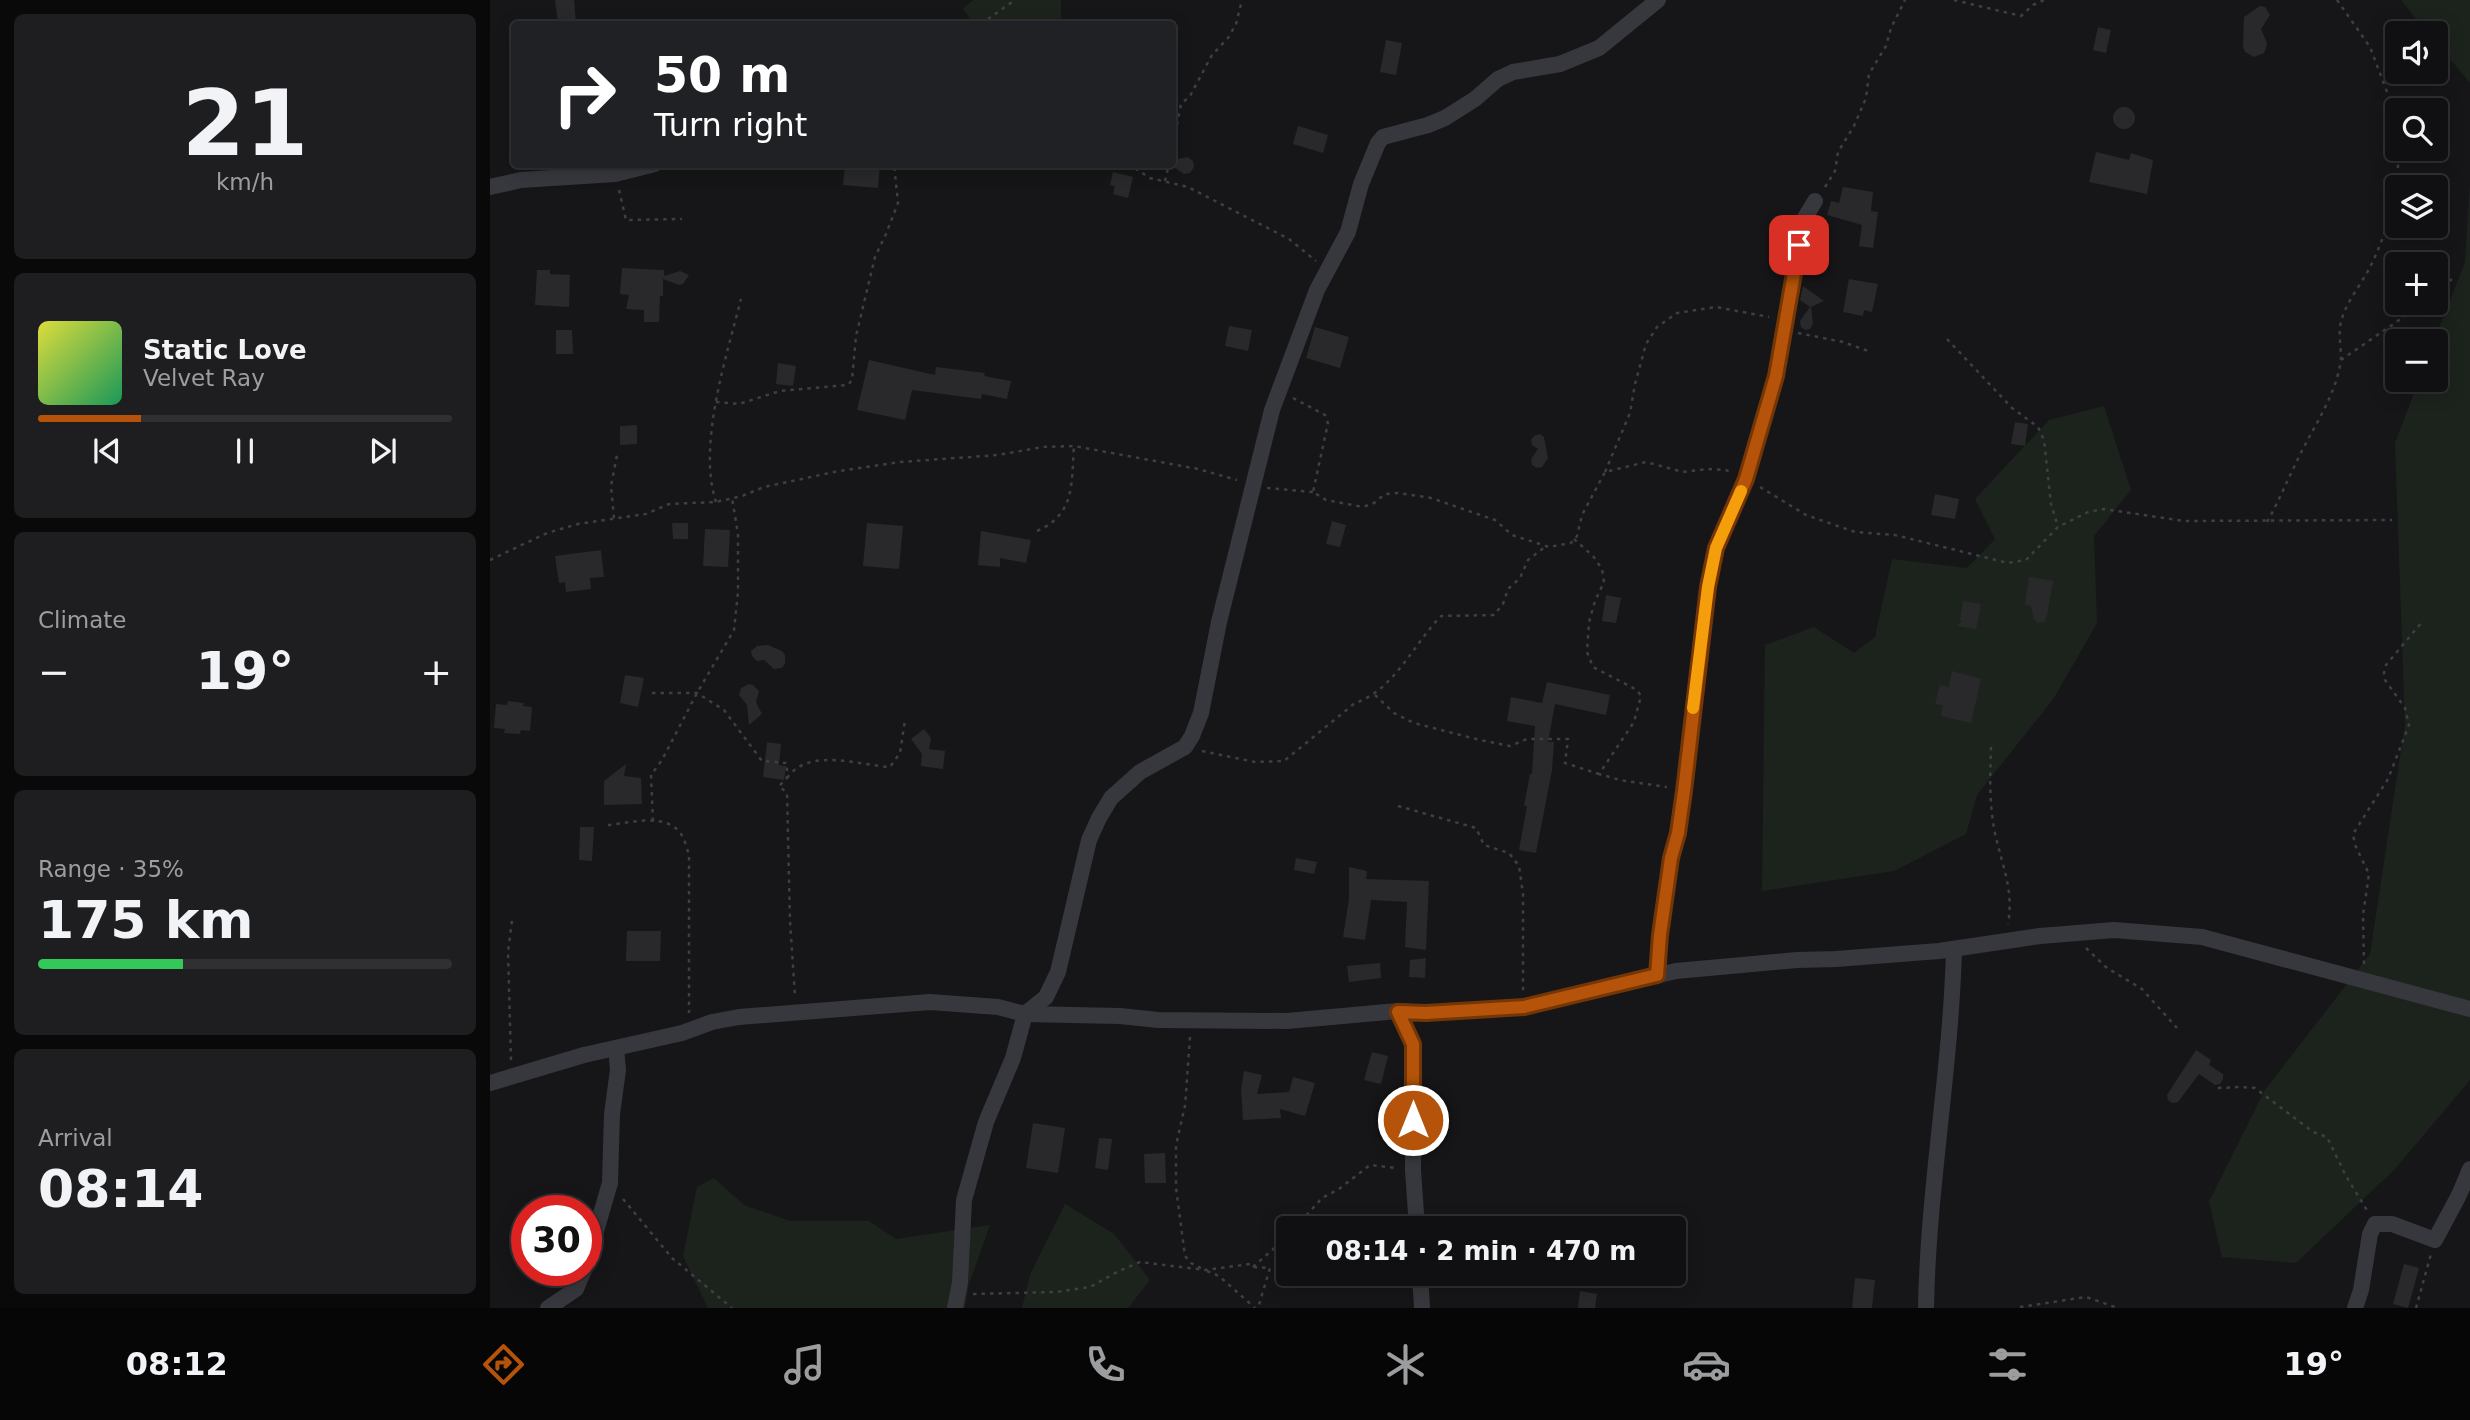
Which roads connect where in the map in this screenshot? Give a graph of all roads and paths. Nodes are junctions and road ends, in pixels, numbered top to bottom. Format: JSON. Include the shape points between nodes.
{"nodes":[{"id":1,"x":1015,"y":0,"type":"edge"},
{"id":2,"x":1241,"y":0,"type":"edge"},
{"id":3,"x":1658,"y":0,"type":"edge"},
{"id":4,"x":1905,"y":0,"type":"edge"},
{"id":5,"x":1954,"y":0,"type":"edge"},
{"id":6,"x":2044,"y":0,"type":"edge"},
{"id":7,"x":2337,"y":0,"type":"edge"},
{"id":8,"x":985,"y":21,"type":"edge"},
{"id":9,"x":2389,"y":98,"type":"edge"},
{"id":10,"x":1176,"y":130,"type":"edge"},
{"id":11,"x":2399,"y":161,"type":"edge"},
{"id":12,"x":639,"y":168,"type":"edge"},
{"id":13,"x":894,"y":168,"type":"edge"},
{"id":14,"x":1134,"y":168,"type":"edge"},
{"id":15,"x":1168,"y":168,"type":"edge"},
{"id":16,"x":615,"y":174,"type":"junction"},
{"id":17,"x":1165,"y":181,"type":"junction"},
{"id":18,"x":490,"y":187,"type":"edge"},
{"id":19,"x":1815,"y":201,"type":"joint"},
{"id":20,"x":682,"y":219,"type":"dead end"},
{"id":21,"x":1326,"y":270,"type":"junction"},
{"id":22,"x":2453,"y":278,"type":"dead end"},
{"id":23,"x":2448,"y":282,"type":"edge"},
{"id":24,"x":741,"y":299,"type":"dead end"},
{"id":25,"x":2407,"y":315,"type":"edge"},
{"id":26,"x":1785,"y":325,"type":"junction"},
{"id":27,"x":1947,"y":339,"type":"dead end"},
{"id":28,"x":1871,"y":352,"type":"dead end"},
{"id":29,"x":2342,"y":360,"type":"junction"},
{"id":30,"x":1279,"y":390,"type":"junction"},
{"id":31,"x":716,"y":402,"type":"junction"},
{"id":32,"x":1074,"y":446,"type":"junction"},
{"id":33,"x":617,"y":455,"type":"dead end"},
{"id":34,"x":1605,"y":472,"type":"junction"},
{"id":35,"x":1746,"y":479,"type":"junction"},
{"id":36,"x":1252,"y":484,"type":"junction"},
{"id":37,"x":1313,"y":492,"type":"junction"},
{"id":38,"x":732,"y":498,"type":"junction"},
{"id":39,"x":716,"y":502,"type":"junction"},
{"id":40,"x":614,"y":519,"type":"junction"},
{"id":41,"x":2392,"y":520,"type":"dead end"},
{"id":42,"x":2267,"y":522,"type":"junction"},
{"id":43,"x":2058,"y":527,"type":"junction"},
{"id":44,"x":1037,"y":531,"type":"dead end"},
{"id":45,"x":1574,"y":539,"type":"junction"},
{"id":46,"x":1546,"y":546,"type":"junction"},
{"id":47,"x":490,"y":560,"type":"edge"},
{"id":48,"x":2422,"y":622,"type":"dead end"},
{"id":49,"x":652,"y":693,"type":"dead end"},
{"id":50,"x":697,"y":693,"type":"junction"},
{"id":51,"x":1374,"y":694,"type":"junction"},
{"id":52,"x":905,"y":720,"type":"dead end"},
{"id":53,"x":1185,"y":747,"type":"junction"},
{"id":54,"x":1991,"y":747,"type":"dead end"},
{"id":55,"x":1599,"y":774,"type":"junction"},
{"id":56,"x":787,"y":778,"type":"junction"},
{"id":57,"x":1684,"y":791,"type":"junction"},
{"id":58,"x":1398,"y":806,"type":"dead end"},
{"id":59,"x":653,"y":821,"type":"junction"},
{"id":60,"x":608,"y":825,"type":"dead end"},
{"id":61,"x":512,"y":920,"type":"dead end"},
{"id":62,"x":2078,"y":934,"type":"junction"},
{"id":63,"x":2006,"y":941,"type":"junction"},
{"id":64,"x":1954,"y":949,"type":"junction"},
{"id":65,"x":1657,"y":975,"type":"junction"},
{"id":66,"x":2359,"y":979,"type":"junction"},
{"id":67,"x":1524,"y":1007,"type":"junction"},
{"id":68,"x":2470,"y":1009,"type":"edge"},
{"id":69,"x":1398,"y":1012,"type":"junction"},
{"id":70,"x":797,"y":1014,"type":"junction"},
{"id":71,"x":1025,"y":1014,"type":"junction"},
{"id":72,"x":1192,"y":1019,"type":"junction"},
{"id":73,"x":2177,"y":1028,"type":"dead end"},
{"id":74,"x":682,"y":1033,"type":"junction"},
{"id":75,"x":616,"y":1048,"type":"junction"},
{"id":76,"x":512,"y":1075,"type":"junction"},
{"id":77,"x":490,"y":1083,"type":"edge"},
{"id":78,"x":2218,"y":1088,"type":"dead end"},
{"id":79,"x":2470,"y":1169,"type":"edge"},
{"id":80,"x":1413,"y":1170,"type":"junction"},
{"id":81,"x":610,"y":1183,"type":"junction"},
{"id":82,"x":602,"y":1210,"type":"edge"},
{"id":83,"x":1306,"y":1216,"type":"edge"},
{"id":84,"x":1416,"y":1216,"type":"edge"},
{"id":85,"x":2375,"y":1224,"type":"junction"},
{"id":86,"x":2435,"y":1240,"type":"junction"},
{"id":87,"x":1276,"y":1247,"type":"edge"},
{"id":88,"x":1254,"y":1268,"type":"junction"},
{"id":89,"x":1205,"y":1270,"type":"junction"},
{"id":90,"x":577,"y":1286,"type":"edge"},
{"id":91,"x":1421,"y":1286,"type":"edge"},
{"id":92,"x":956,"y":1302,"type":"edge"},
{"id":93,"x":2020,"y":1307,"type":"edge"},
{"id":94,"x":548,"y":1308,"type":"edge"},
{"id":95,"x":732,"y":1308,"type":"edge"},
{"id":96,"x":1256,"y":1308,"type":"edge"},
{"id":97,"x":1422,"y":1308,"type":"edge"},
{"id":98,"x":1926,"y":1308,"type":"edge"},
{"id":99,"x":2118,"y":1308,"type":"edge"},
{"id":100,"x":2355,"y":1308,"type":"edge"},
{"id":101,"x":2417,"y":1308,"type":"edge"}],
"edges":[{"from":1,"to":8,"type":"path"},
{"from":2,"to":10,"type":"path","via":[[1228,38],[1181,104]]},
{"from":3,"to":21,"type":"street","via":[[1599,48],[1560,64],[1513,72],[1445,118],[1383,136],[1361,184],[1349,232]]},
{"from":4,"to":19,"type":"path","via":[[1869,74],[1866,98],[1838,152],[1835,172]]},
{"from":5,"to":6,"type":"path","via":[[2021,16]]},
{"from":7,"to":9,"type":"path","via":[[2370,47]]},
{"from":11,"to":29,"type":"path","via":[[2395,199],[2371,264],[2340,327]]},
{"from":12,"to":16,"type":"street"},
{"from":13,"to":31,"type":"path","via":[[898,203],[875,257],[856,336],[852,380],[848,385],[780,391],[739,404]]},
{"from":14,"to":17,"type":"path"},
{"from":15,"to":17,"type":"path"},
{"from":16,"to":18,"type":"street","via":[[521,180]]},
{"from":16,"to":20,"type":"path","via":[[626,220]]},
{"from":17,"to":21,"type":"path","via":[[1188,187],[1289,239]]},
{"from":19,"to":26,"type":"street","via":[[1803,221]]},
{"from":21,"to":30,"type":"street"},
{"from":22,"to":23,"type":"path"},
{"from":24,"to":31,"type":"path"},
{"from":25,"to":29,"type":"path"},
{"from":26,"to":28,"type":"path"},
{"from":26,"to":34,"type":"path","via":[[1716,307],[1677,313],[1657,327],[1646,344],[1630,413]]},
{"from":26,"to":35,"type":"street","via":[[1776,376]]},
{"from":27,"to":43,"type":"path","via":[[2012,408],[2038,426]]},
{"from":29,"to":42,"type":"path","via":[[2327,406]]},
{"from":30,"to":36,"type":"street"},
{"from":30,"to":37,"type":"path","via":[[1325,415],[1328,423]]},
{"from":31,"to":39,"type":"path","via":[[710,450]]},
{"from":32,"to":36,"type":"path"},
{"from":32,"to":38,"type":"path","via":[[851,469],[764,486]]},
{"from":32,"to":44,"type":"path","via":[[1065,510]]},
{"from":33,"to":40,"type":"path","via":[[611,486]]},
{"from":34,"to":35,"type":"path","via":[[1646,462],[1683,472],[1726,470]]},
{"from":34,"to":45,"type":"path"},
{"from":35,"to":43,"type":"path","via":[[1821,522],[2008,563],[2026,560]]},
{"from":35,"to":57,"type":"street","via":[[1716,548],[1708,587]]},
{"from":36,"to":37,"type":"path","via":[[1276,491]]},
{"from":36,"to":53,"type":"street","via":[[1201,713]]},
{"from":37,"to":46,"type":"path","via":[[1363,507],[1385,494],[1431,498],[1495,520],[1512,535]]},
{"from":38,"to":39,"type":"path"},
{"from":38,"to":50,"type":"path","via":[[738,534],[734,630]]},
{"from":39,"to":40,"type":"path","via":[[669,504],[646,514]]},
{"from":40,"to":47,"type":"path","via":[[547,533]]},
{"from":41,"to":42,"type":"path"},
{"from":42,"to":43,"type":"path","via":[[2184,521],[2104,509]]},
{"from":45,"to":46,"type":"path"},
{"from":45,"to":55,"type":"path","via":[[1593,556],[1604,582],[1588,632],[1587,652],[1593,667],[1641,696],[1634,722]]},
{"from":46,"to":51,"type":"path","via":[[1528,560],[1493,615],[1441,616]]},
{"from":48,"to":66,"type":"path","via":[[2386,664],[2385,680],[2405,708],[2409,725],[2388,779],[2354,834],[2370,874],[2363,915],[2364,971]]},
{"from":49,"to":50,"type":"path"},
{"from":50,"to":56,"type":"path","via":[[724,710],[762,761],[787,763]]},
{"from":50,"to":59,"type":"path","via":[[651,775]]},
{"from":51,"to":53,"type":"path","via":[[1355,703],[1284,761],[1255,762]]},
{"from":51,"to":55,"type":"path","via":[[1394,713],[1414,723],[1480,740],[1510,746],[1527,739],[1568,739],[1565,763]]},
{"from":52,"to":56,"type":"path","via":[[900,753],[890,767],[826,759],[794,768]]},
{"from":53,"to":71,"type":"street","via":[[1140,772],[1111,798],[1099,818],[1089,840],[1058,972],[1046,997]]},
{"from":54,"to":63,"type":"path","via":[[1994,832],[2008,880]]},
{"from":55,"to":57,"type":"path"},
{"from":56,"to":70,"type":"path","via":[[779,786],[788,793]]},
{"from":57,"to":65,"type":"street"},
{"from":58,"to":67,"type":"path","via":[[1476,828],[1484,845],[1508,853],[1519,866]]},
{"from":59,"to":60,"type":"path"},
{"from":59,"to":74,"type":"path","via":[[668,823],[681,834],[689,855],[689,1016]]},
{"from":61,"to":76,"type":"path","via":[[508,952]]},
{"from":62,"to":63,"type":"street"},
{"from":62,"to":66,"type":"street","via":[[2114,930],[2202,937]]},
{"from":62,"to":73,"type":"path","via":[[2079,942],[2107,968],[2142,989]]},
{"from":63,"to":64,"type":"street"},
{"from":64,"to":65,"type":"street"},
{"from":64,"to":98,"type":"street"},
{"from":65,"to":67,"type":"street"},
{"from":66,"to":68,"type":"street"},
{"from":67,"to":69,"type":"street"},
{"from":69,"to":72,"type":"street","via":[[1287,1021]]},
{"from":69,"to":80,"type":"street","via":[[1413,1044]]},
{"from":70,"to":71,"type":"street","via":[[930,1002],[998,1007]]},
{"from":70,"to":74,"type":"street","via":[[739,1017]]},
{"from":71,"to":72,"type":"street"},
{"from":71,"to":92,"type":"street","via":[[964,1200]]},
{"from":72,"to":89,"type":"path","via":[[1185,1106],[1176,1145],[1177,1188],[1185,1256]]},
{"from":74,"to":75,"type":"street"},
{"from":75,"to":76,"type":"street"},
{"from":75,"to":81,"type":"street"},
{"from":76,"to":77,"type":"street"},
{"from":78,"to":85,"type":"path","via":[[2255,1088],[2313,1132],[2327,1137]]},
{"from":79,"to":86,"type":"street"},
{"from":80,"to":83,"type":"path","via":[[1370,1165],[1322,1198]]},
{"from":80,"to":84,"type":"street"},
{"from":81,"to":82,"type":"street"},
{"from":81,"to":95,"type":"path","via":[[673,1258]]},
{"from":85,"to":86,"type":"street","via":[[2392,1224]]},
{"from":85,"to":100,"type":"street"},
{"from":86,"to":101,"type":"path"},
{"from":87,"to":88,"type":"path"},
{"from":88,"to":89,"type":"path","via":[[1250,1264]]},
{"from":88,"to":96,"type":"path","via":[[1270,1268]]},
{"from":89,"to":92,"type":"path","via":[[1140,1262],[1090,1287]]},
{"from":89,"to":96,"type":"path","via":[[1219,1276]]},
{"from":90,"to":94,"type":"street"},
{"from":91,"to":97,"type":"street"},
{"from":93,"to":99,"type":"path","via":[[2086,1297]]}]}
